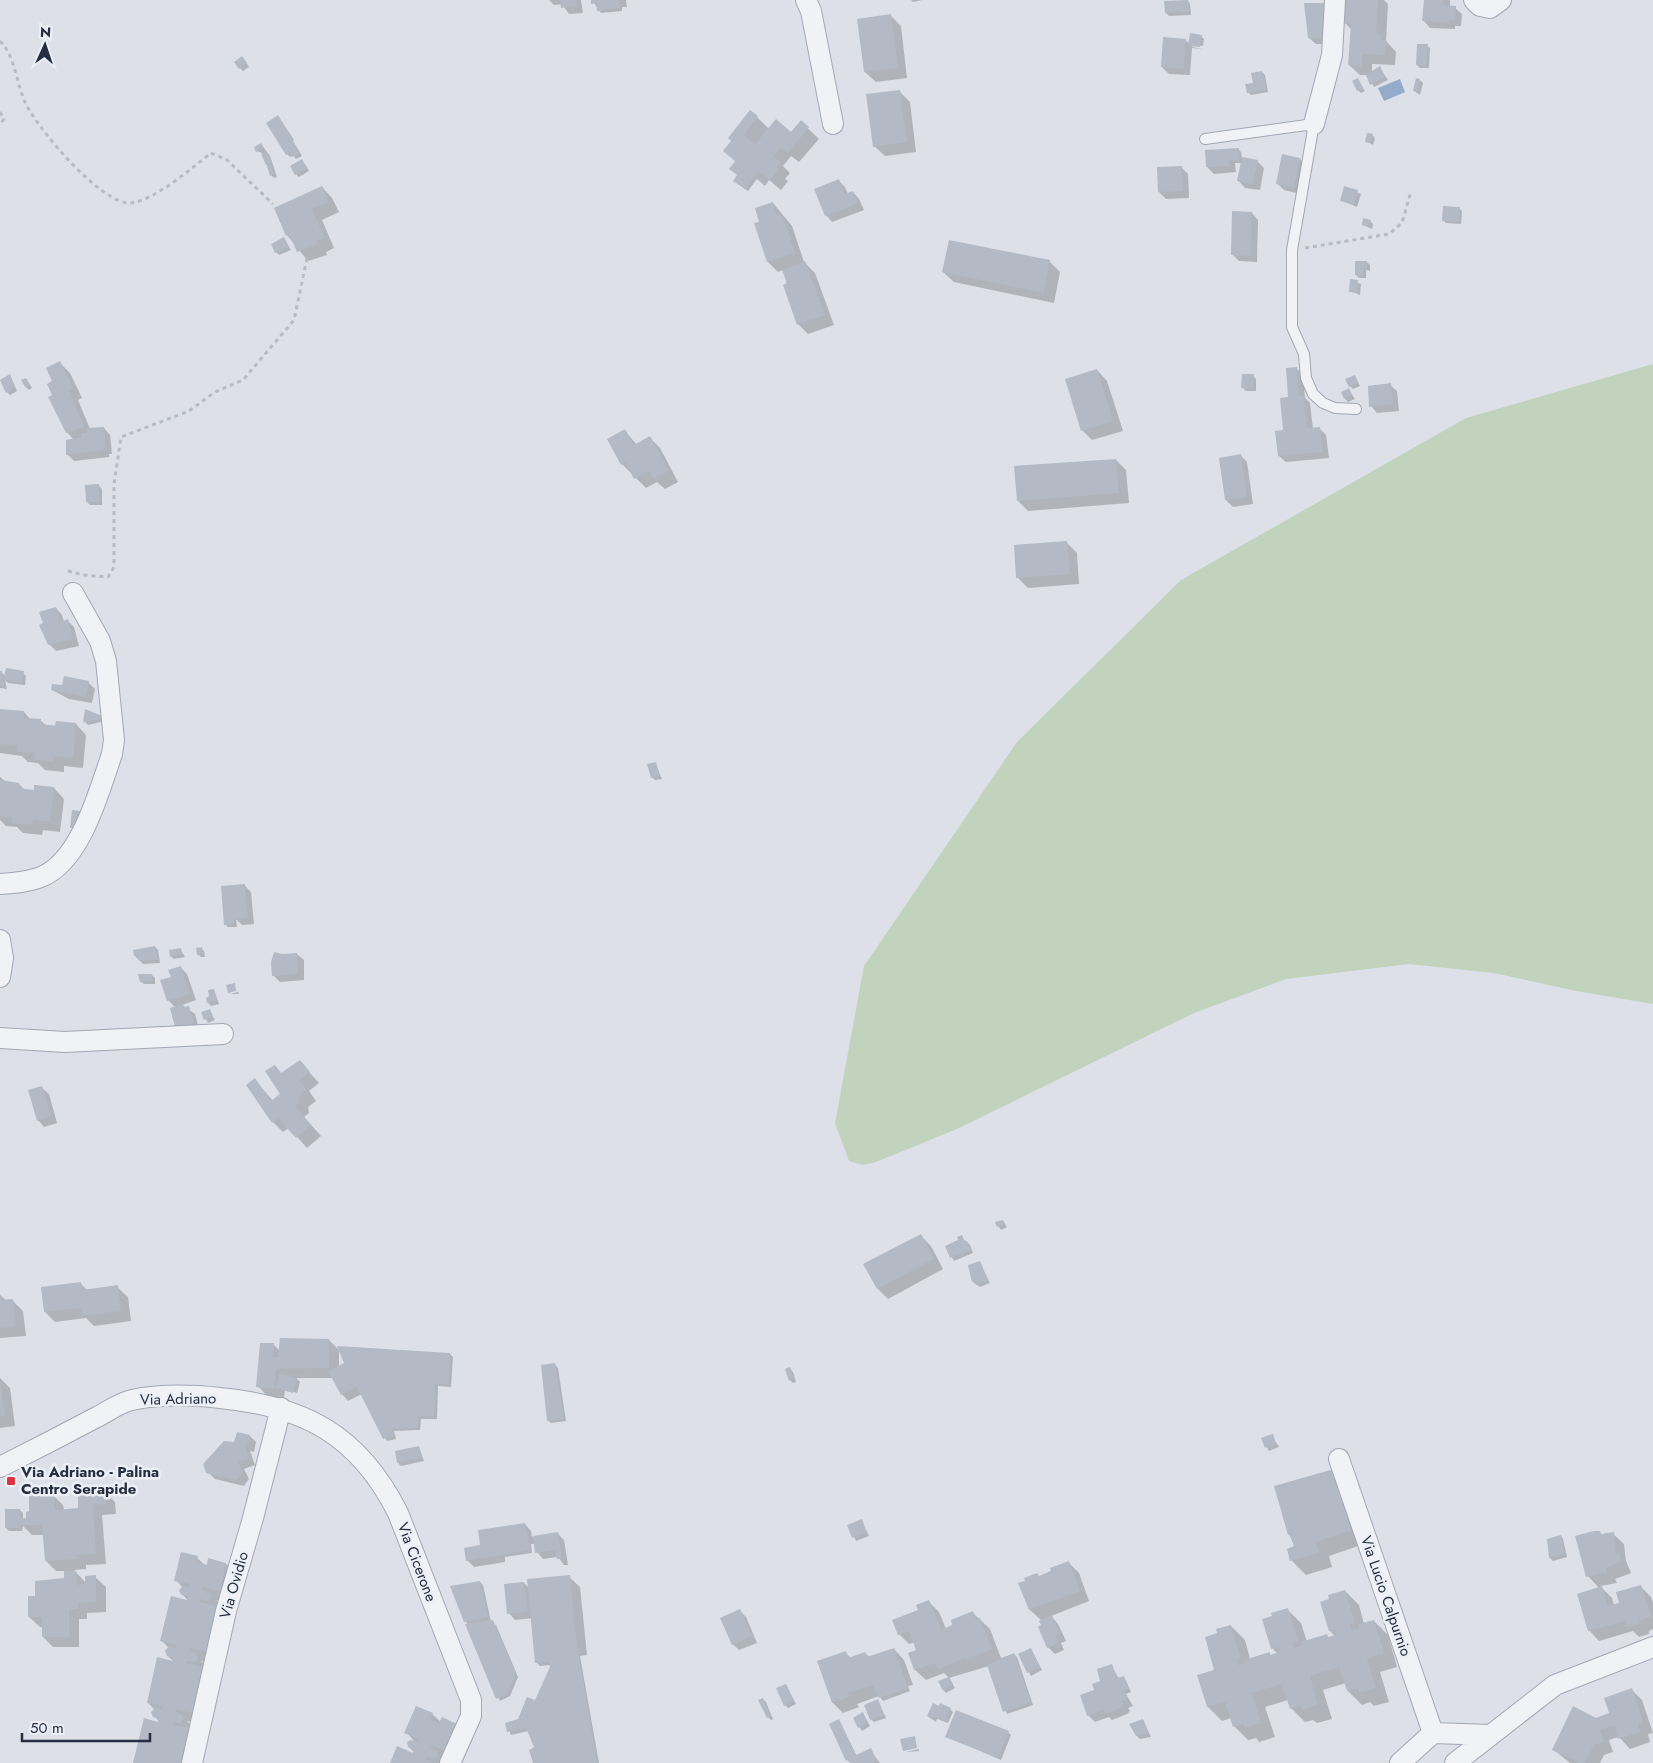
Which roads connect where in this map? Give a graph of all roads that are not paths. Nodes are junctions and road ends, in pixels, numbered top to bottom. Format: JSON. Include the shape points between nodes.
{"nodes":[{"id":1,"x":806,"y":0,"type":"edge"},
{"id":2,"x":1335,"y":0,"type":"edge"},
{"id":3,"x":1474,"y":0,"type":"edge"},
{"id":4,"x":1501,"y":0,"type":"edge"},
{"id":5,"x":833,"y":124,"type":"dead end"},
{"id":6,"x":1314,"y":124,"type":"junction"},
{"id":7,"x":1205,"y":139,"type":"dead end"},
{"id":8,"x":1356,"y":409,"type":"dead end"},
{"id":9,"x":73,"y":593,"type":"dead end"},
{"id":10,"x":0,"y":884,"type":"edge"},
{"id":11,"x":0,"y":940,"type":"edge"},
{"id":12,"x":0,"y":977,"type":"edge"},
{"id":13,"x":223,"y":1034,"type":"dead end"},
{"id":14,"x":0,"y":1038,"type":"edge"},
{"id":15,"x":281,"y":1408,"type":"junction"},
{"id":16,"x":1339,"y":1458,"type":"dead end"},
{"id":17,"x":0,"y":1467,"type":"edge"},
{"id":18,"x":1653,"y":1647,"type":"edge"},
{"id":19,"x":1433,"y":1733,"type":"junction"},
{"id":20,"x":1491,"y":1735,"type":"junction"},
{"id":21,"x":192,"y":1763,"type":"edge"},
{"id":22,"x":450,"y":1763,"type":"edge"},
{"id":23,"x":1400,"y":1763,"type":"edge"},
{"id":24,"x":1455,"y":1763,"type":"edge"}],
"edges":[{"from":1,"to":5,"type":"street","via":[[811,11]]},
{"from":2,"to":6,"type":"street","via":[[1332,55]]},
{"from":3,"to":4,"type":"street","via":[[1480,6],[1490,8]]},
{"from":6,"to":7,"type":"lane"},
{"from":6,"to":8,"type":"lane","via":[[1292,250],[1292,327],[1304,354],[1306,378],[1313,394],[1335,408]]},
{"from":9,"to":10,"type":"street","via":[[100,640],[106,661],[114,740],[112,754],[81,835],[70,853],[42,876]]},
{"from":11,"to":12,"type":"street","via":[[3,958]]},
{"from":13,"to":14,"type":"street","via":[[65,1042]]},
{"from":15,"to":17,"type":"street","name":"Via Adriano","via":[[208,1396],[131,1400]]},
{"from":15,"to":21,"type":"street","name":"Via Ovidio","via":[[226,1612]]},
{"from":15,"to":22,"type":"street","name":"Via Cicerone","via":[[309,1419],[345,1442],[384,1486],[398,1513],[471,1700],[471,1716]]},
{"from":16,"to":19,"type":"street","name":"Via Lucio Calpurnio"},
{"from":18,"to":20,"type":"street","via":[[1555,1685]]},
{"from":19,"to":20,"type":"street"},
{"from":19,"to":23,"type":"street"},
{"from":20,"to":24,"type":"street"}]}
